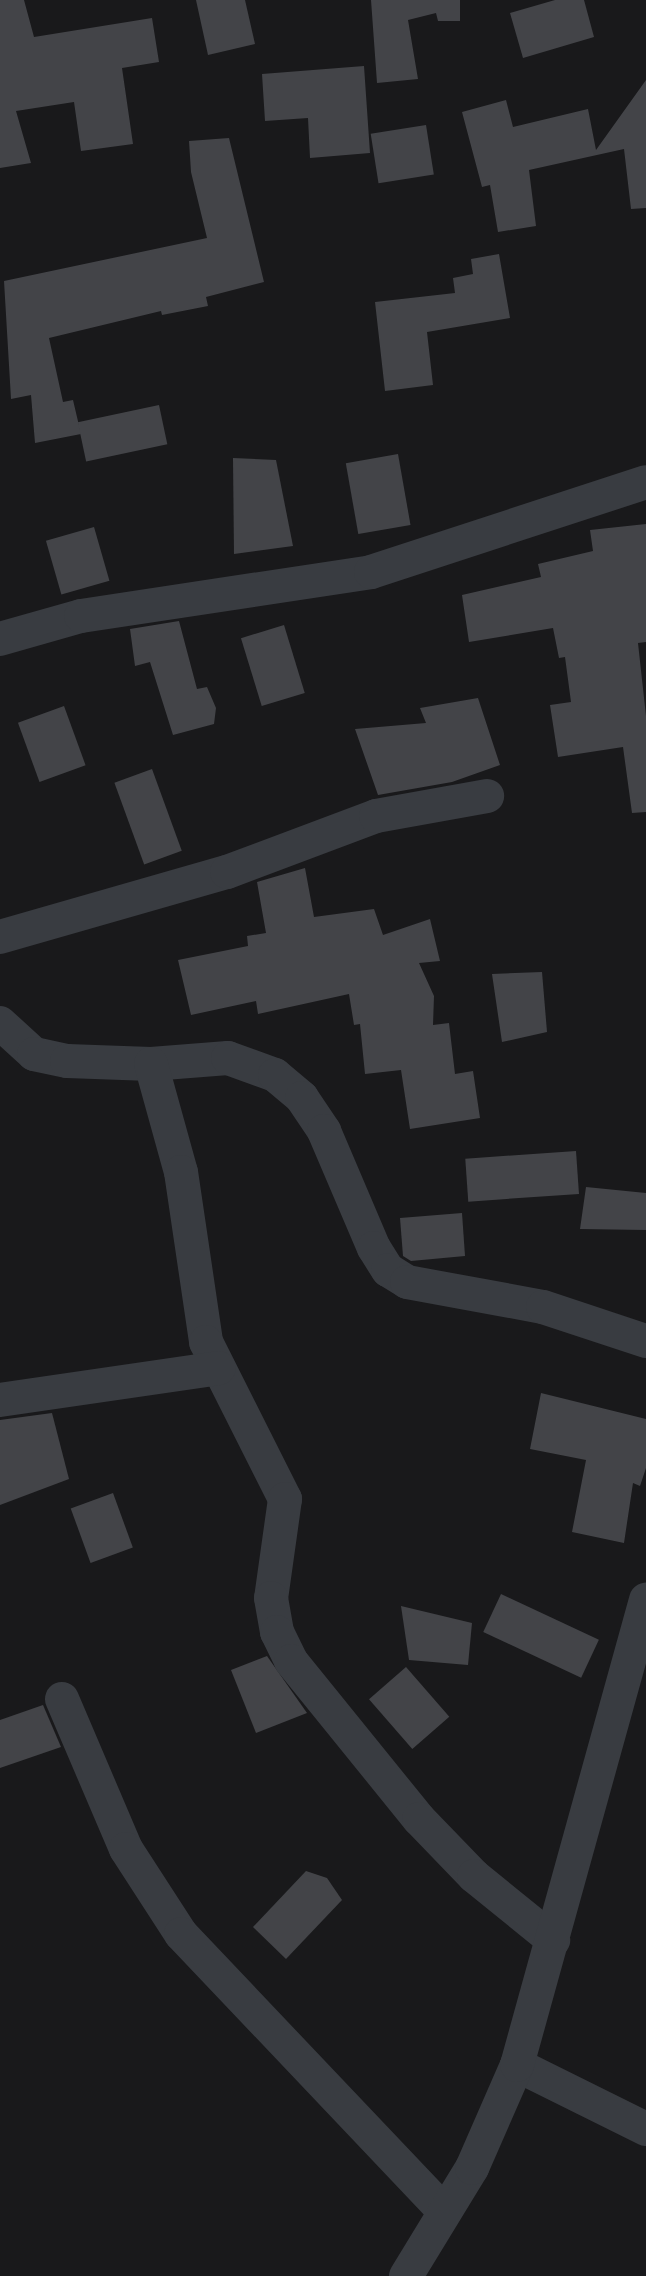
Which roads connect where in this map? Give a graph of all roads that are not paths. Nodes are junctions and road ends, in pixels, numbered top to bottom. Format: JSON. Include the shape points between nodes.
{"nodes":[{"id":1,"x":646,"y":482,"type":"edge"},
{"id":2,"x":0,"y":639,"type":"edge"},
{"id":3,"x":487,"y":796,"type":"dead end"},
{"id":4,"x":0,"y":937,"type":"edge"},
{"id":5,"x":0,"y":1023,"type":"edge"},
{"id":6,"x":151,"y":1064,"type":"junction"},
{"id":7,"x":646,"y":1341,"type":"edge"},
{"id":8,"x":219,"y":1368,"type":"junction"},
{"id":9,"x":0,"y":1400,"type":"edge"},
{"id":10,"x":646,"y":1600,"type":"edge"},
{"id":11,"x":639,"y":1655,"type":"edge"},
{"id":12,"x":62,"y":1699,"type":"dead end"},
{"id":13,"x":553,"y":1940,"type":"junction"},
{"id":14,"x":517,"y":2065,"type":"junction"},
{"id":15,"x":646,"y":2129,"type":"edge"},
{"id":16,"x":445,"y":2212,"type":"junction"},
{"id":17,"x":406,"y":2276,"type":"edge"}],
"edges":[{"from":1,"to":2,"type":"street","via":[[371,572],[81,616]]},
{"from":3,"to":4,"type":"street","via":[[376,816],[227,872]]},
{"from":5,"to":6,"type":"street","via":[[34,1054]]},
{"from":6,"to":7,"type":"street","via":[[228,1058],[275,1075],[302,1098],[324,1131],[374,1248],[388,1270],[407,1282],[543,1307]]},
{"from":6,"to":8,"type":"street","via":[[181,1172],[206,1342]]},
{"from":8,"to":9,"type":"street"},
{"from":8,"to":13,"type":"street","via":[[285,1499],[271,1598],[277,1632],[291,1661],[419,1819],[474,1876]]},
{"from":10,"to":11,"type":"street"},
{"from":11,"to":13,"type":"street"},
{"from":12,"to":16,"type":"street","via":[[126,1849],[181,1934]]},
{"from":13,"to":14,"type":"street"},
{"from":14,"to":15,"type":"street"},
{"from":14,"to":16,"type":"street","via":[[472,2168]]},
{"from":16,"to":17,"type":"street"}]}
